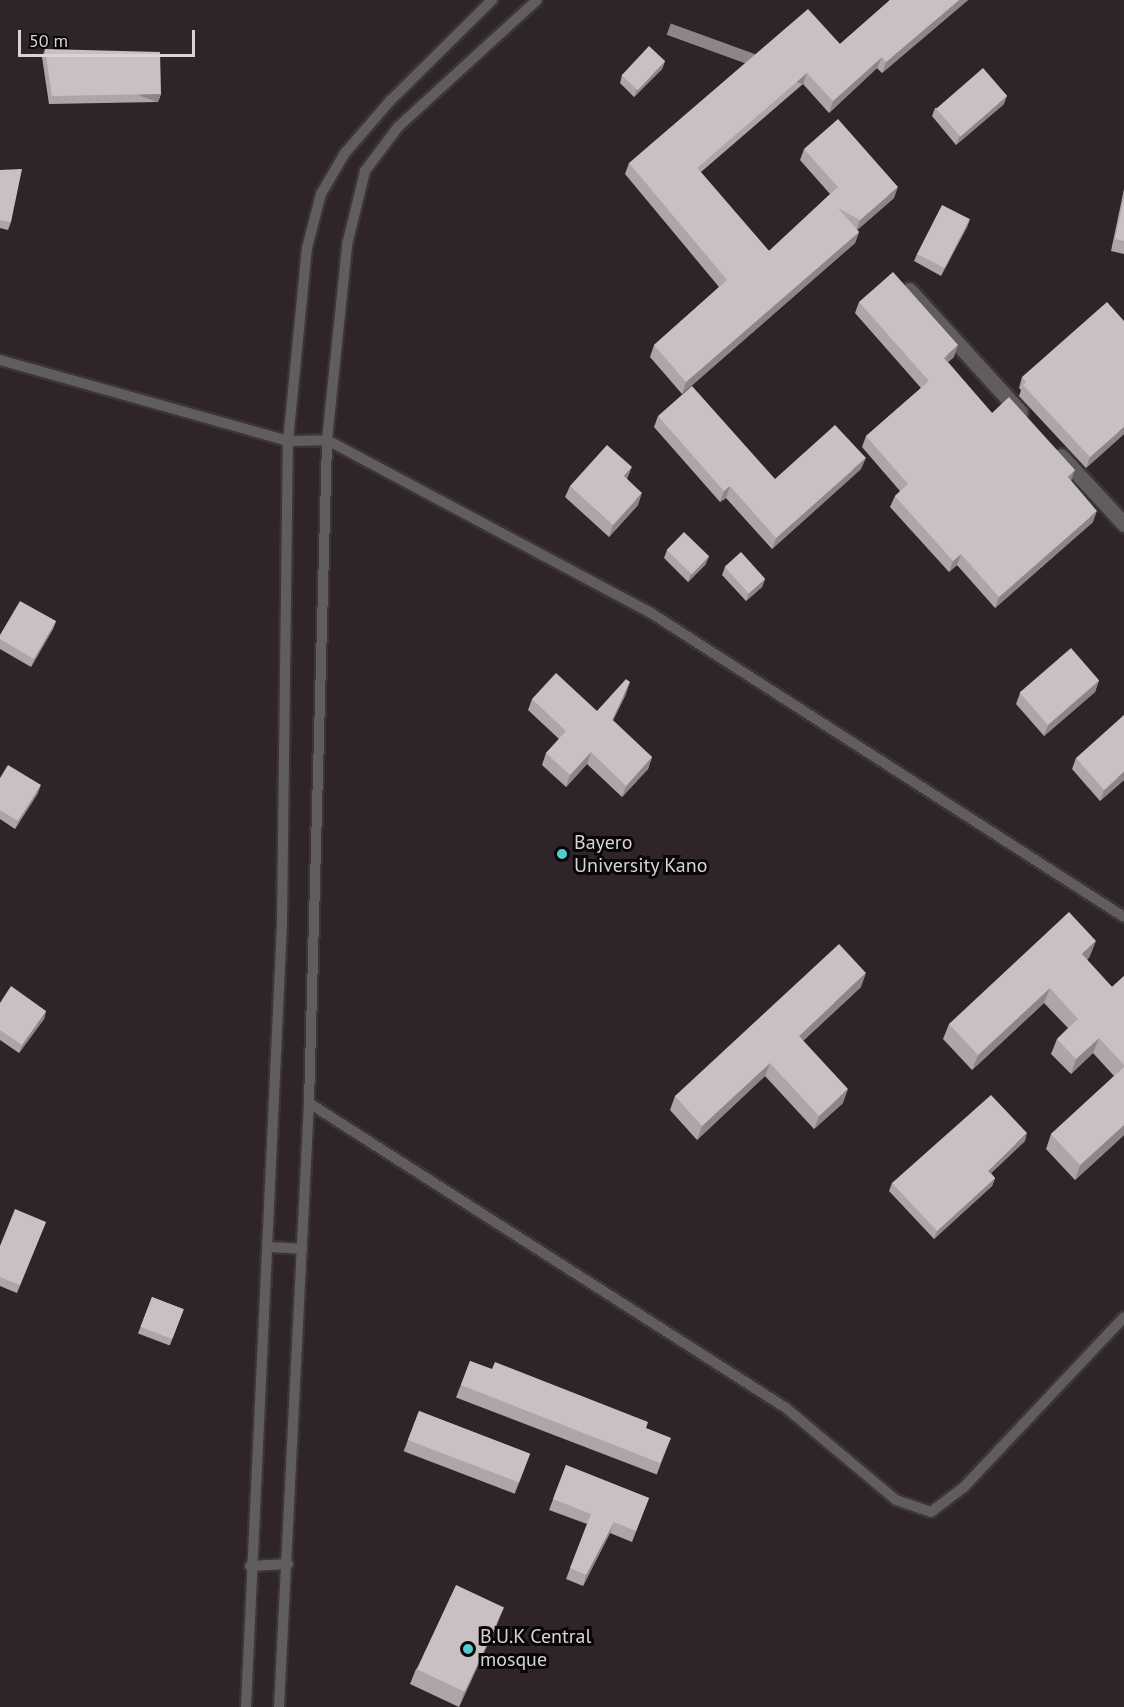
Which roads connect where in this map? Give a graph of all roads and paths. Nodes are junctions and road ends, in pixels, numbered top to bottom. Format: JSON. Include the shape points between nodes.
{"nodes":[{"id":1,"x":492,"y":0,"type":"edge"},
{"id":2,"x":537,"y":0,"type":"edge"},
{"id":3,"x":906,"y":287,"type":"edge"},
{"id":4,"x":0,"y":360,"type":"edge"},
{"id":5,"x":1035,"y":428,"type":"edge"},
{"id":6,"x":327,"y":440,"type":"junction"},
{"id":7,"x":288,"y":441,"type":"junction"},
{"id":8,"x":1051,"y":445,"type":"edge"},
{"id":9,"x":1124,"y":524,"type":"edge"},
{"id":10,"x":1124,"y":917,"type":"edge"},
{"id":11,"x":309,"y":1103,"type":"junction"},
{"id":12,"x":269,"y":1246,"type":"junction"},
{"id":13,"x":302,"y":1250,"type":"junction"},
{"id":14,"x":1124,"y":1317,"type":"edge"},
{"id":15,"x":288,"y":1564,"type":"junction"},
{"id":16,"x":250,"y":1566,"type":"junction"},
{"id":17,"x":246,"y":1707,"type":"edge"},
{"id":18,"x":279,"y":1707,"type":"edge"}],
"edges":[{"from":1,"to":7,"type":"lane","via":[[390,101],[345,153],[321,194],[307,248]]},
{"from":2,"to":6,"type":"lane","via":[[398,127],[365,171],[347,245]]},
{"from":3,"to":5,"type":"street"},
{"from":4,"to":7,"type":"lane"},
{"from":6,"to":7,"type":"lane"},
{"from":6,"to":10,"type":"lane","via":[[651,613]]},
{"from":6,"to":11,"type":"lane"},
{"from":7,"to":12,"type":"lane","via":[[282,922]]},
{"from":8,"to":9,"type":"street"},
{"from":11,"to":13,"type":"lane"},
{"from":11,"to":14,"type":"lane","via":[[786,1408],[896,1500],[932,1512],[964,1487]]},
{"from":12,"to":13,"type":"lane"},
{"from":12,"to":16,"type":"lane"},
{"from":13,"to":15,"type":"lane"},
{"from":15,"to":16,"type":"lane"},
{"from":15,"to":18,"type":"lane"},
{"from":16,"to":17,"type":"lane"}]}
